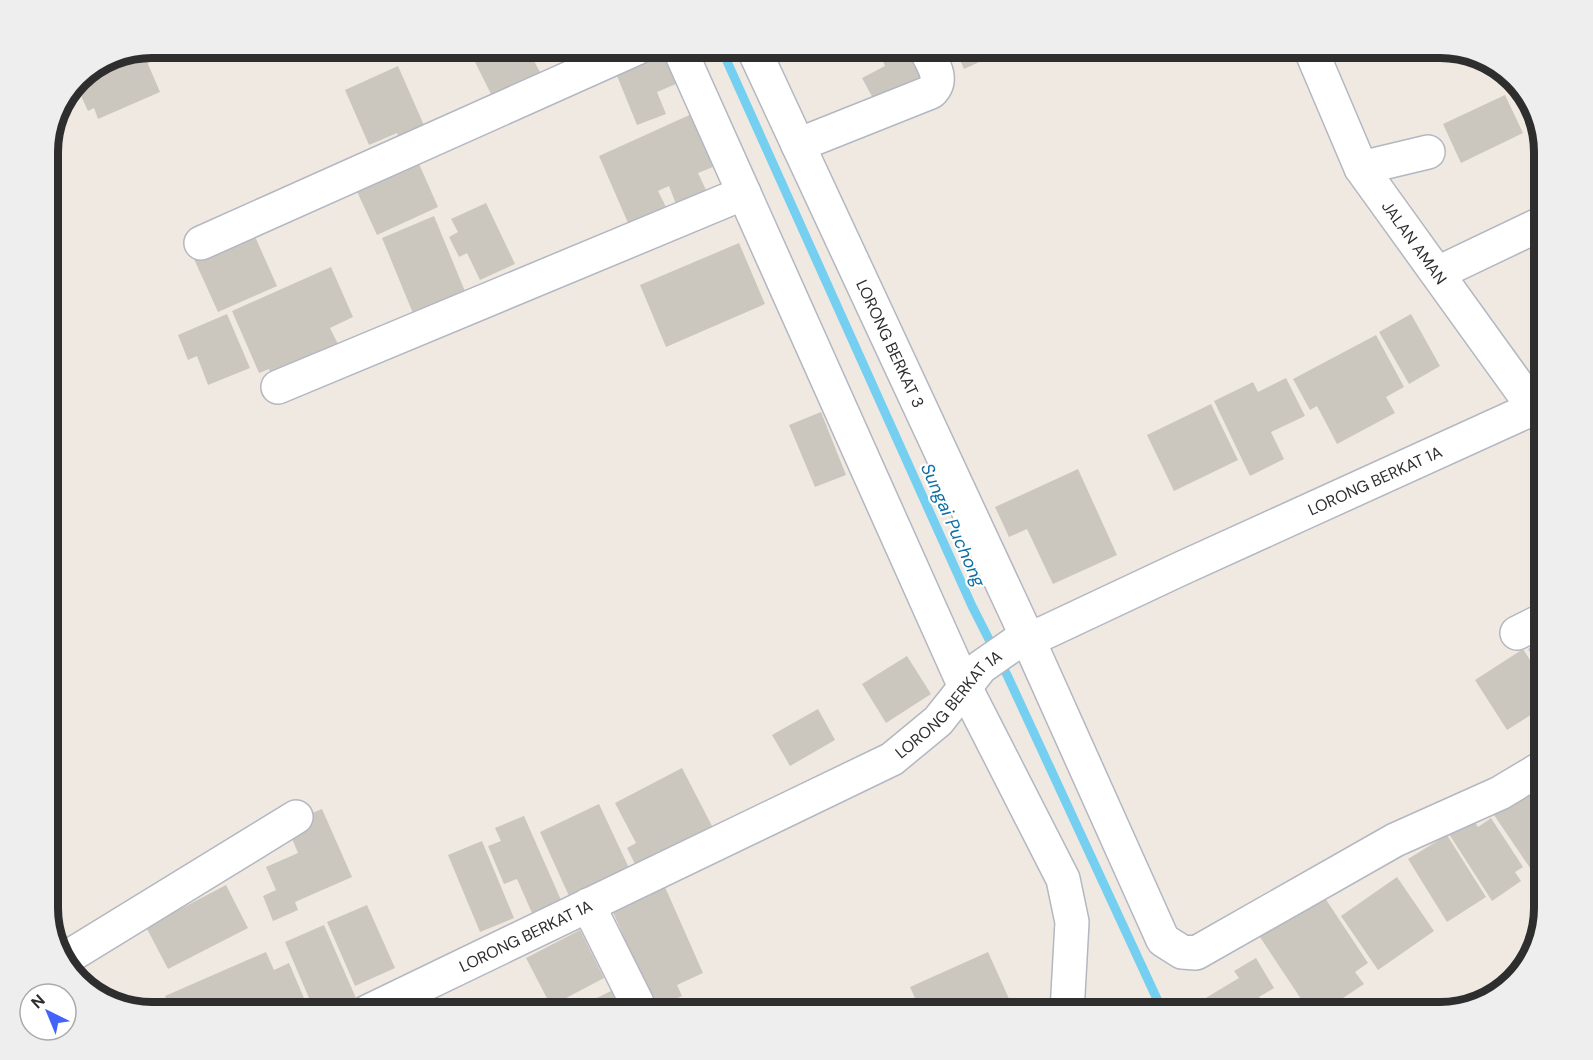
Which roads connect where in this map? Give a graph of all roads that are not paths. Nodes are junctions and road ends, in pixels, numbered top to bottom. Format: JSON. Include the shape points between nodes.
{"nodes":[{"id":1,"x":612,"y":59,"type":"edge"},
{"id":2,"x":684,"y":59,"type":"edge"},
{"id":3,"x":758,"y":59,"type":"edge"},
{"id":4,"x":930,"y":59,"type":"edge"},
{"id":5,"x":1315,"y":59,"type":"edge"},
{"id":6,"x":798,"y":145,"type":"junction"},
{"id":7,"x":1428,"y":152,"type":"dead end"},
{"id":8,"x":1361,"y":168,"type":"junction"},
{"id":9,"x":744,"y":193,"type":"junction"},
{"id":10,"x":1534,"y":227,"type":"edge"},
{"id":11,"x":201,"y":243,"type":"dead end"},
{"id":12,"x":1438,"y":273,"type":"junction"},
{"id":13,"x":278,"y":387,"type":"dead end"},
{"id":14,"x":1534,"y":407,"type":"edge"},
{"id":15,"x":1534,"y":416,"type":"edge"},
{"id":16,"x":1021,"y":641,"type":"junction"},
{"id":17,"x":973,"y":677,"type":"junction"},
{"id":18,"x":1534,"y":773,"type":"edge"},
{"id":19,"x":296,"y":817,"type":"dead end"},
{"id":20,"x":588,"y":905,"type":"junction"},
{"id":21,"x":72,"y":955,"type":"edge"},
{"id":22,"x":388,"y":1002,"type":"edge"},
{"id":23,"x":636,"y":1002,"type":"edge"},
{"id":24,"x":1068,"y":1002,"type":"edge"}],
"edges":[{"from":1,"to":11,"type":"street"},
{"from":2,"to":9,"type":"street"},
{"from":3,"to":6,"type":"street","name":"LORONG BERKAT 3"},
{"from":4,"to":6,"type":"street","via":[[939,79],[931,92]]},
{"from":5,"to":8,"type":"street","name":"JALAN AMAN"},
{"from":6,"to":16,"type":"street","name":"LORONG BERKAT 3"},
{"from":7,"to":8,"type":"street"},
{"from":8,"to":12,"type":"street","name":"JALAN AMAN"},
{"from":9,"to":13,"type":"street"},
{"from":9,"to":17,"type":"street"},
{"from":10,"to":12,"type":"street"},
{"from":12,"to":14,"type":"street","name":"JALAN AMAN"},
{"from":15,"to":16,"type":"street","name":"LORONG BERKAT 1A"},
{"from":16,"to":17,"type":"street","name":"LORONG BERKAT 1A"},
{"from":16,"to":18,"type":"street","name":"LORONG BERKAT 3","via":[[1163,940],[1182,952],[1196,953],[1395,840],[1500,793]]},
{"from":17,"to":20,"type":"street","name":"LORONG BERKAT 1A","via":[[938,721],[892,759]]},
{"from":17,"to":24,"type":"street","via":[[1063,879],[1072,922]]},
{"from":19,"to":21,"type":"street"},
{"from":20,"to":22,"type":"street","name":"LORONG BERKAT 1A"},
{"from":20,"to":23,"type":"street"}]}
